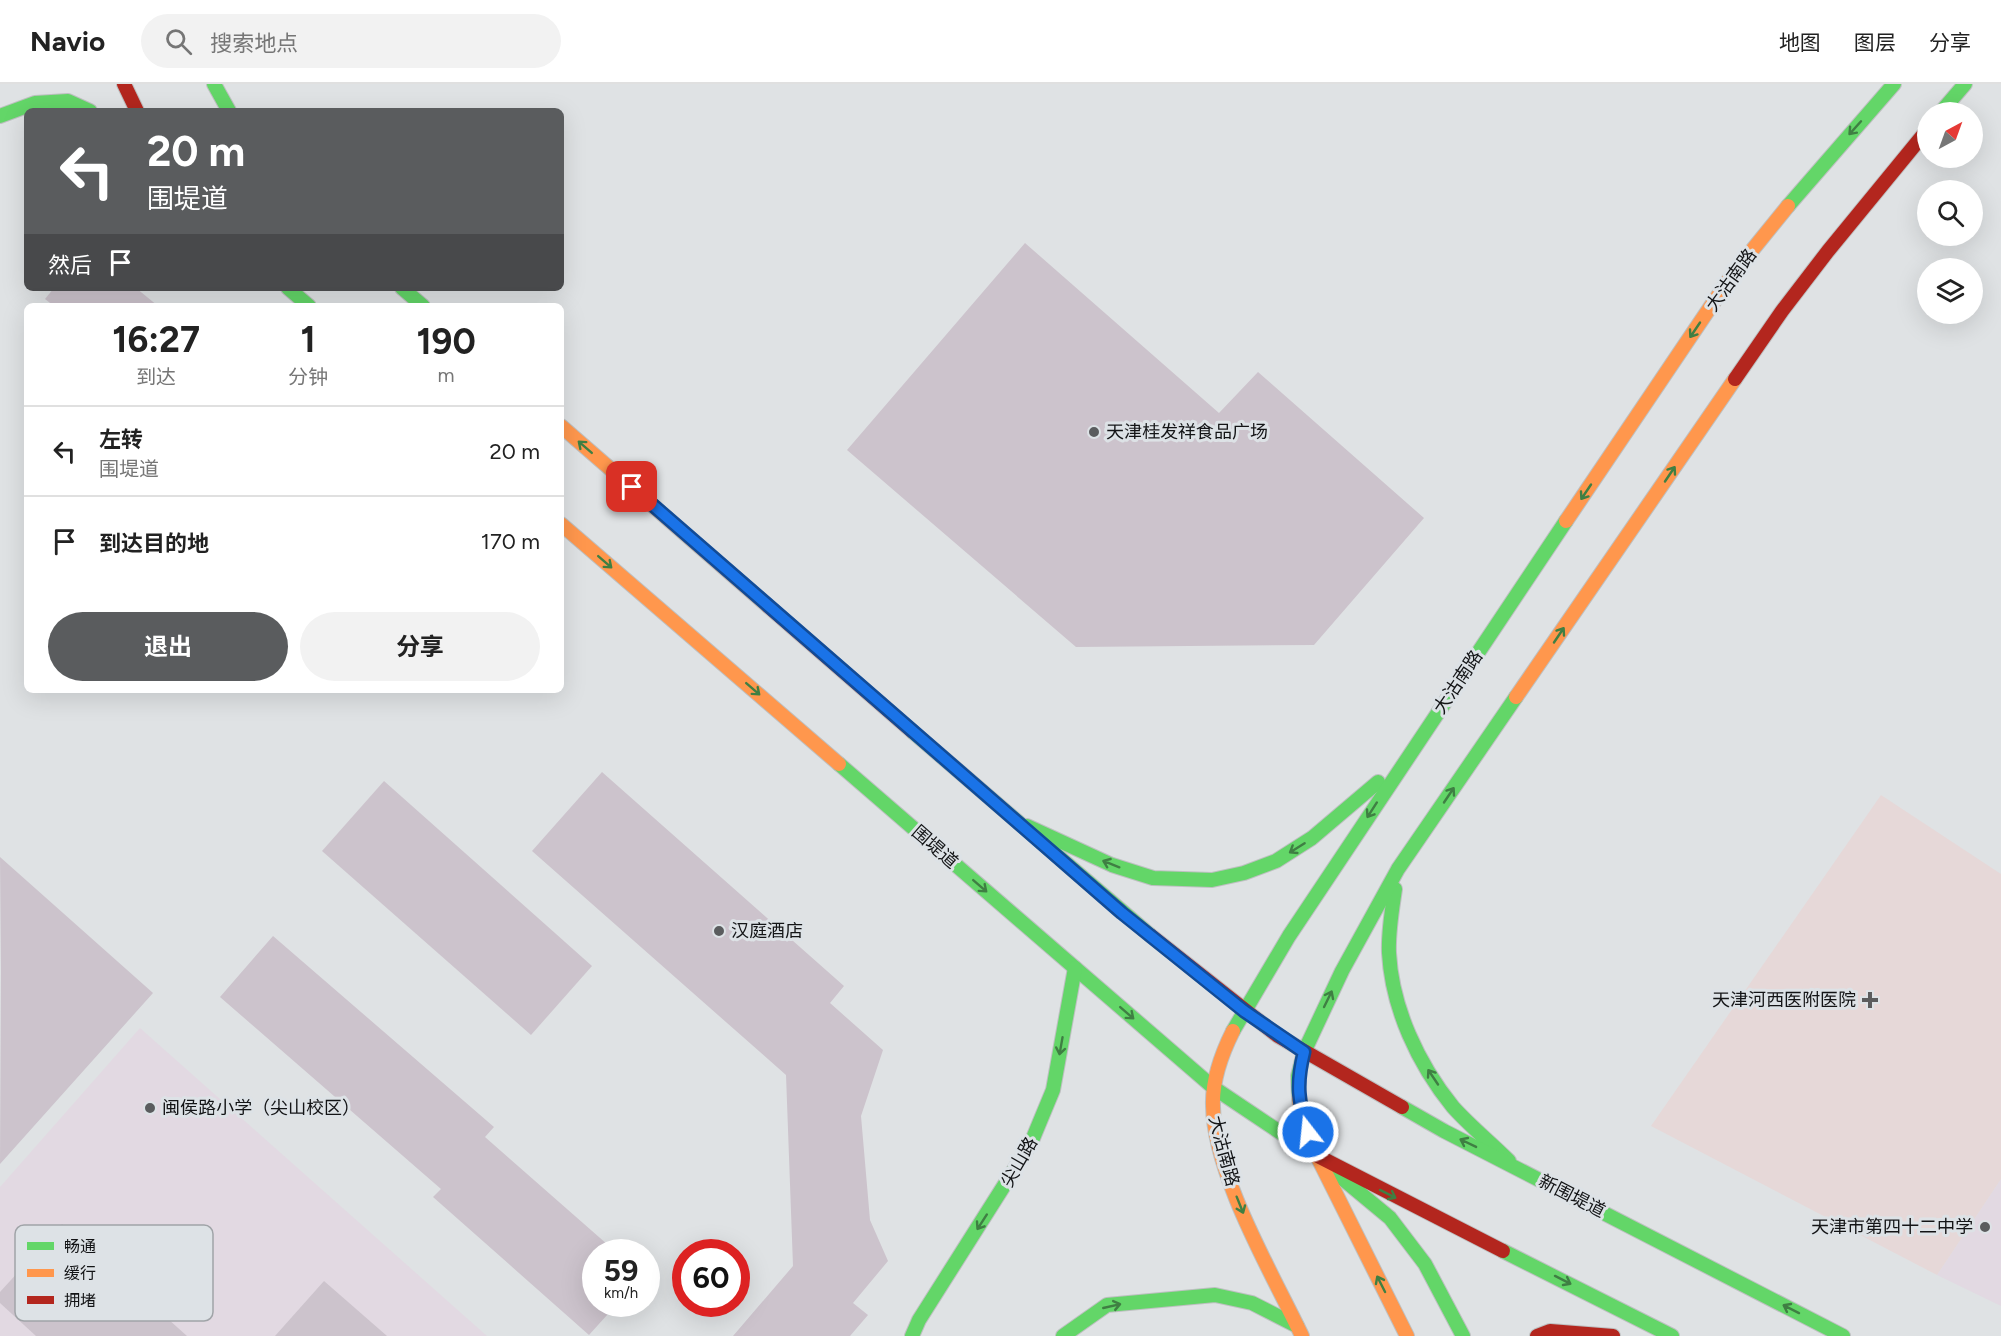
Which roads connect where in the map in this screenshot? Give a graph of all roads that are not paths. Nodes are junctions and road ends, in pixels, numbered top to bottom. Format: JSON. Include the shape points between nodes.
{"nodes":[{"id":1,"x":124,"y":84,"type":"edge"},
{"id":2,"x":214,"y":84,"type":"edge"},
{"id":3,"x":1894,"y":84,"type":"edge"},
{"id":4,"x":1965,"y":84,"type":"edge"},
{"id":5,"x":1950,"y":102,"type":"edge"},
{"id":6,"x":83,"y":108,"type":"edge"},
{"id":7,"x":136,"y":108,"type":"edge"},
{"id":8,"x":227,"y":108,"type":"edge"},
{"id":9,"x":0,"y":116,"type":"edge"},
{"id":10,"x":1917,"y":142,"type":"edge"},
{"id":11,"x":292,"y":291,"type":"edge"},
{"id":12,"x":406,"y":291,"type":"edge"},
{"id":13,"x":306,"y":303,"type":"edge"},
{"id":14,"x":420,"y":303,"type":"edge"},
{"id":15,"x":564,"y":429,"type":"edge"},
{"id":16,"x":564,"y":527,"type":"edge"},
{"id":17,"x":1407,"y":757,"type":"junction"},
{"id":18,"x":1015,"y":820,"type":"junction"},
{"id":19,"x":1398,"y":869,"type":"junction"},
{"id":20,"x":1075,"y":968,"type":"junction"},
{"id":21,"x":1244,"y":1011,"type":"junction"},
{"id":22,"x":1304,"y":1052,"type":"junction"},
{"id":23,"x":1214,"y":1088,"type":"junction"},
{"id":24,"x":1318,"y":1158,"type":"junction"},
{"id":25,"x":1515,"y":1166,"type":"junction"},
{"id":26,"x":1300,"y":1331,"type":"edge"},
{"id":27,"x":912,"y":1336,"type":"edge"},
{"id":28,"x":1063,"y":1336,"type":"edge"},
{"id":29,"x":1407,"y":1336,"type":"edge"},
{"id":30,"x":1463,"y":1336,"type":"edge"},
{"id":31,"x":1537,"y":1336,"type":"edge"},
{"id":32,"x":1613,"y":1336,"type":"edge"},
{"id":33,"x":1671,"y":1336,"type":"edge"},
{"id":34,"x":1843,"y":1336,"type":"edge"}],
"edges":[{"from":1,"to":7,"type":"main road"},
{"from":2,"to":8,"type":"main road"},
{"from":3,"to":17,"type":"main road","name":"大沽南路","one_way":true,"via":[[1808,180],[1732,275]]},
{"from":4,"to":5,"type":"main road"},
{"from":6,"to":9,"type":"main road","via":[[68,101],[35,103]]},
{"from":19,"to":10,"type":"main road","one_way":true,"via":[[1782,311]]},
{"from":11,"to":13,"type":"main road"},
{"from":12,"to":14,"type":"main road"},
{"from":18,"to":15,"type":"main road","one_way":true},
{"from":16,"to":20,"type":"main road","name":"围堤道","one_way":true},
{"from":17,"to":18,"type":"main road","one_way":true,"via":[[1312,838],[1276,861],[1212,880],[1153,878],[1112,865]]},
{"from":17,"to":21,"type":"main road","name":"大沽南路","one_way":true},
{"from":18,"to":21,"type":"main road"},
{"from":22,"to":19,"type":"main road","one_way":true,"via":[[1342,971]]},
{"from":25,"to":19,"type":"main road","one_way":true,"via":[[1453,1106],[1412,1042],[1393,984],[1389,952]]},
{"from":20,"to":23,"type":"main road","name":"围堤道","one_way":true},
{"from":20,"to":27,"type":"main road","name":"尖山路","one_way":true,"via":[[1053,1090],[1031,1143]]},
{"from":21,"to":22,"type":"main road"},
{"from":21,"to":23,"type":"main road","name":"大沽南路","via":[[1220,1063]]},
{"from":22,"to":24,"type":"main road","via":[[1298,1076],[1300,1106]]},
{"from":25,"to":22,"type":"main road","name":"新围堤道","one_way":true,"via":[[1443,1131]]},
{"from":23,"to":24,"type":"main road","name":"围堤道"},
{"from":23,"to":26,"type":"main road","name":"大沽南路","one_way":true,"via":[[1216,1134],[1223,1159],[1241,1209]]},
{"from":29,"to":24,"type":"main road","one_way":true},
{"from":24,"to":30,"type":"main road","via":[[1390,1218],[1425,1264]]},
{"from":24,"to":33,"type":"main road","one_way":true},
{"from":34,"to":25,"type":"main road","name":"新围堤道","one_way":true},
{"from":28,"to":26,"type":"main road","one_way":true,"via":[[1107,1305],[1215,1295],[1252,1303]]},
{"from":31,"to":32,"type":"main road","via":[[1550,1331]]}]}
